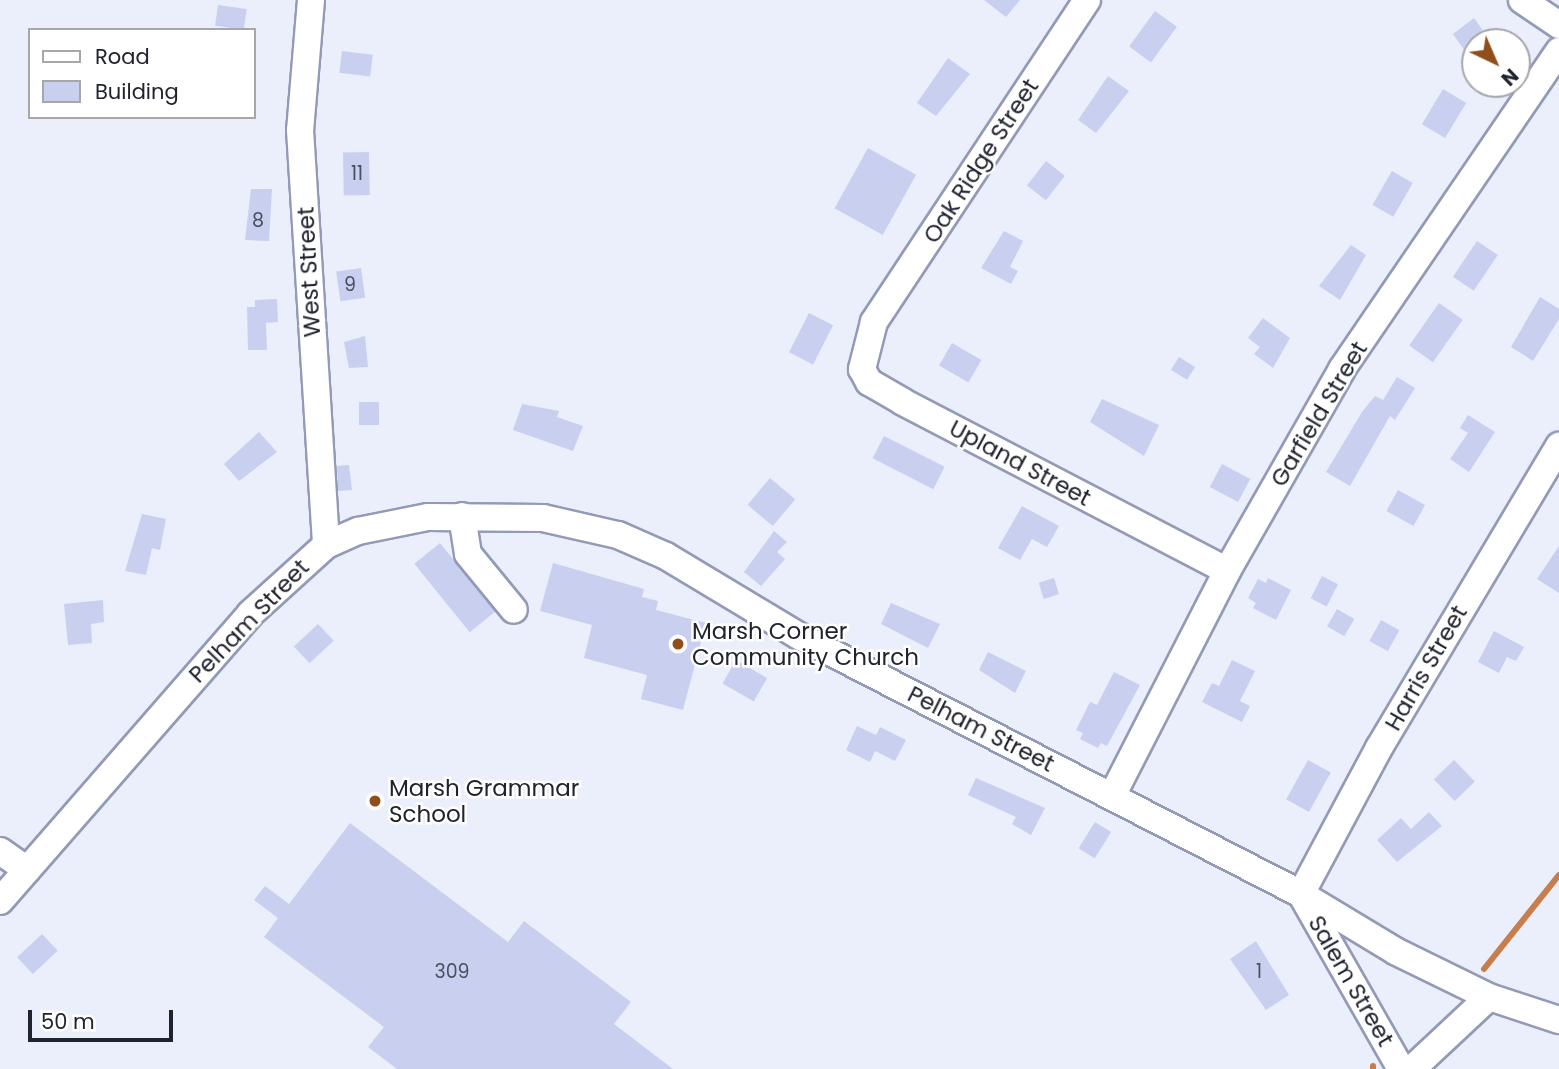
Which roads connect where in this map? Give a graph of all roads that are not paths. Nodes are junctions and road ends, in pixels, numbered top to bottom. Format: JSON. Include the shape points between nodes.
{"nodes":[{"id":1,"x":312,"y":0,"type":"edge"},
{"id":2,"x":1087,"y":0,"type":"edge"},
{"id":3,"x":1522,"y":0,"type":"edge"},
{"id":4,"x":1559,"y":25,"type":"edge"},
{"id":5,"x":1559,"y":51,"type":"edge"},
{"id":6,"x":874,"y":322,"type":"joint"},
{"id":7,"x":1559,"y":446,"type":"edge"},
{"id":8,"x":462,"y":516,"type":"junction"},
{"id":9,"x":326,"y":545,"type":"junction"},
{"id":10,"x":1227,"y":571,"type":"junction"},
{"id":11,"x":513,"y":610,"type":"dead end"},
{"id":12,"x":1112,"y":796,"type":"junction"},
{"id":13,"x":0,"y":851,"type":"edge"},
{"id":14,"x":27,"y":870,"type":"junction"},
{"id":15,"x":1301,"y":894,"type":"junction"},
{"id":16,"x":0,"y":901,"type":"edge"},
{"id":17,"x":1489,"y":997,"type":"junction"},
{"id":18,"x":1559,"y":1020,"type":"edge"},
{"id":19,"x":1401,"y":1069,"type":"edge"},
{"id":20,"x":1412,"y":1069,"type":"edge"}],
"edges":[{"from":1,"to":9,"type":"street","name":"West Street","via":[[300,130]]},
{"from":2,"to":6,"type":"street","name":"Oak Ridge Street"},
{"from":3,"to":4,"type":"street"},
{"from":5,"to":10,"type":"street","name":"Garfield Street","via":[[1342,369]]},
{"from":6,"to":10,"type":"street","name":"Upland Street","via":[[862,369],[869,382]]},
{"from":7,"to":15,"type":"street","name":"Harris Street","via":[[1379,748]]},
{"from":8,"to":9,"type":"street","name":"Pelham Street","via":[[391,522]]},
{"from":8,"to":11,"type":"street","via":[[468,554]]},
{"from":8,"to":12,"type":"street","name":"Pelham Street","via":[[543,518],[643,544],[801,636]]},
{"from":9,"to":14,"type":"street","name":"Pelham Street","via":[[250,614]]},
{"from":10,"to":12,"type":"street","name":"Garfield Street"},
{"from":12,"to":15,"type":"street","name":"Pelham Street"},
{"from":13,"to":14,"type":"street"},
{"from":14,"to":16,"type":"street","name":"Pelham Street"},
{"from":15,"to":17,"type":"street","name":"Pelham Street","via":[[1395,951]]},
{"from":15,"to":19,"type":"street","name":"Salem Street"},
{"from":17,"to":18,"type":"street","name":"Pelham Street"},
{"from":17,"to":20,"type":"street","name":"Salem Street"}]}
